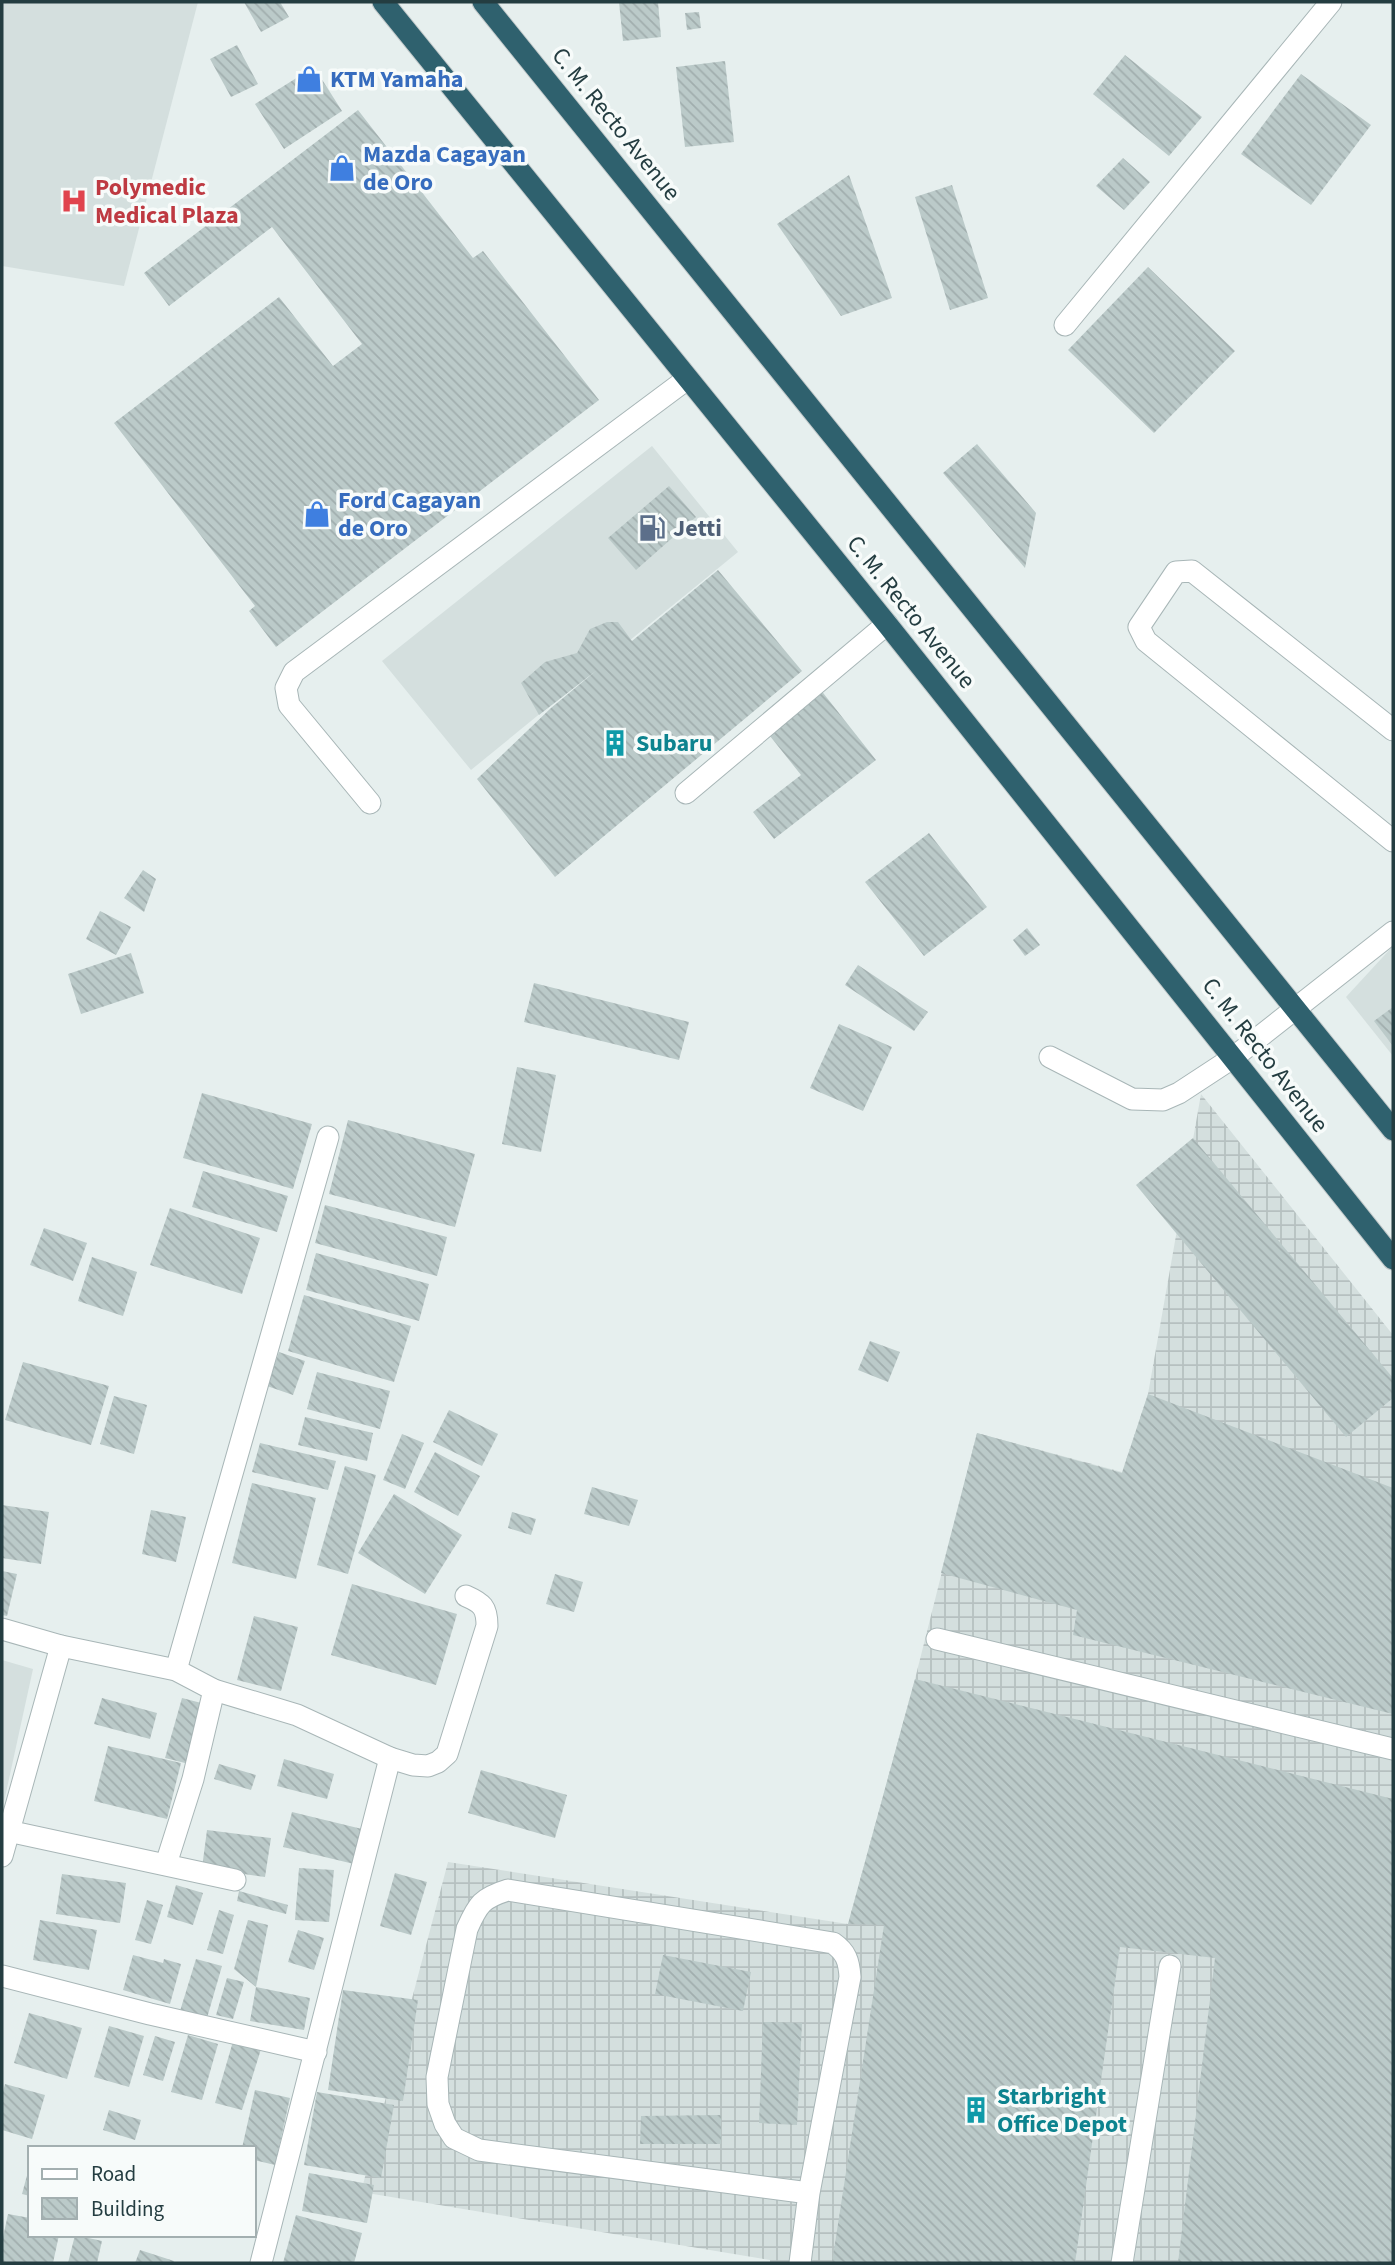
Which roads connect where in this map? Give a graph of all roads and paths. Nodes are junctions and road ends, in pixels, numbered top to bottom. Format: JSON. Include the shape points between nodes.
{"nodes":[{"id":1,"x":383,"y":2,"type":"edge"},
{"id":2,"x":482,"y":2,"type":"edge"},
{"id":3,"x":1331,"y":2,"type":"edge"},
{"id":4,"x":1065,"y":325,"type":"dead end"},
{"id":5,"x":687,"y":379,"type":"junction"},
{"id":6,"x":887,"y":624,"type":"junction"},
{"id":7,"x":1393,"y":730,"type":"edge"},
{"id":8,"x":686,"y":793,"type":"dead end"},
{"id":9,"x":370,"y":803,"type":"dead end"},
{"id":10,"x":1393,"y":841,"type":"edge"},
{"id":11,"x":1393,"y":932,"type":"edge"},
{"id":12,"x":1297,"y":1008,"type":"junction"},
{"id":13,"x":1050,"y":1057,"type":"dead end"},
{"id":14,"x":1234,"y":1058,"type":"junction"},
{"id":15,"x":1393,"y":1130,"type":"edge"},
{"id":16,"x":328,"y":1137,"type":"dead end"},
{"id":17,"x":1393,"y":1259,"type":"edge"},
{"id":18,"x":466,"y":1596,"type":"dead end"},
{"id":19,"x":2,"y":1629,"type":"edge"},
{"id":20,"x":937,"y":1639,"type":"dead end"},
{"id":21,"x":61,"y":1646,"type":"junction"},
{"id":22,"x":176,"y":1670,"type":"junction"},
{"id":23,"x":214,"y":1690,"type":"junction"},
{"id":24,"x":1393,"y":1749,"type":"edge"},
{"id":25,"x":390,"y":1758,"type":"junction"},
{"id":26,"x":8,"y":1831,"type":"junction"},
{"id":27,"x":2,"y":1856,"type":"edge"},
{"id":28,"x":166,"y":1864,"type":"junction"},
{"id":29,"x":235,"y":1880,"type":"dead end"},
{"id":30,"x":1170,"y":1966,"type":"dead end"},
{"id":31,"x":2,"y":1976,"type":"edge"},
{"id":32,"x":316,"y":2052,"type":"junction"},
{"id":33,"x":808,"y":2193,"type":"junction"},
{"id":34,"x":261,"y":2263,"type":"edge"},
{"id":35,"x":800,"y":2263,"type":"edge"},
{"id":36,"x":1122,"y":2263,"type":"edge"}],
"edges":[{"from":1,"to":5,"type":"highway","name":"C. M. Recto Avenue"},
{"from":2,"to":12,"type":"highway","name":"C. M. Recto Avenue"},
{"from":3,"to":4,"type":"street"},
{"from":5,"to":6,"type":"highway","name":"C. M. Recto Avenue"},
{"from":5,"to":9,"type":"street","via":[[294,672],[286,688],[289,705]]},
{"from":6,"to":8,"type":"street"},
{"from":6,"to":14,"type":"highway","name":"C. M. Recto Avenue"},
{"from":7,"to":10,"type":"street","via":[[1192,571],[1176,572],[1139,627],[1146,642]]},
{"from":11,"to":12,"type":"street"},
{"from":12,"to":14,"type":"street"},
{"from":12,"to":15,"type":"highway","name":"C. M. Recto Avenue"},
{"from":13,"to":14,"type":"street","via":[[1132,1099],[1163,1100]]},
{"from":14,"to":17,"type":"highway","name":"C. M. Recto Avenue"},
{"from":16,"to":22,"type":"street"},
{"from":18,"to":25,"type":"street","via":[[481,1602],[487,1626],[447,1754],[428,1766]]},
{"from":19,"to":21,"type":"street"},
{"from":20,"to":24,"type":"street"},
{"from":21,"to":22,"type":"street"},
{"from":21,"to":26,"type":"street"},
{"from":22,"to":23,"type":"street"},
{"from":23,"to":25,"type":"street","via":[[297,1715]]},
{"from":23,"to":28,"type":"street"},
{"from":25,"to":32,"type":"street"},
{"from":26,"to":27,"type":"street"},
{"from":26,"to":28,"type":"street"},
{"from":28,"to":29,"type":"street"},
{"from":30,"to":36,"type":"street"},
{"from":31,"to":32,"type":"street"},
{"from":32,"to":34,"type":"street"},
{"from":33,"to":33,"type":"street","via":[[479,2150],[454,2137],[444,2124],[437,2077],[467,1929],[477,1906],[490,1895],[509,1890],[833,1943],[843,1950],[849,1977]]},
{"from":33,"to":35,"type":"street"}]}
